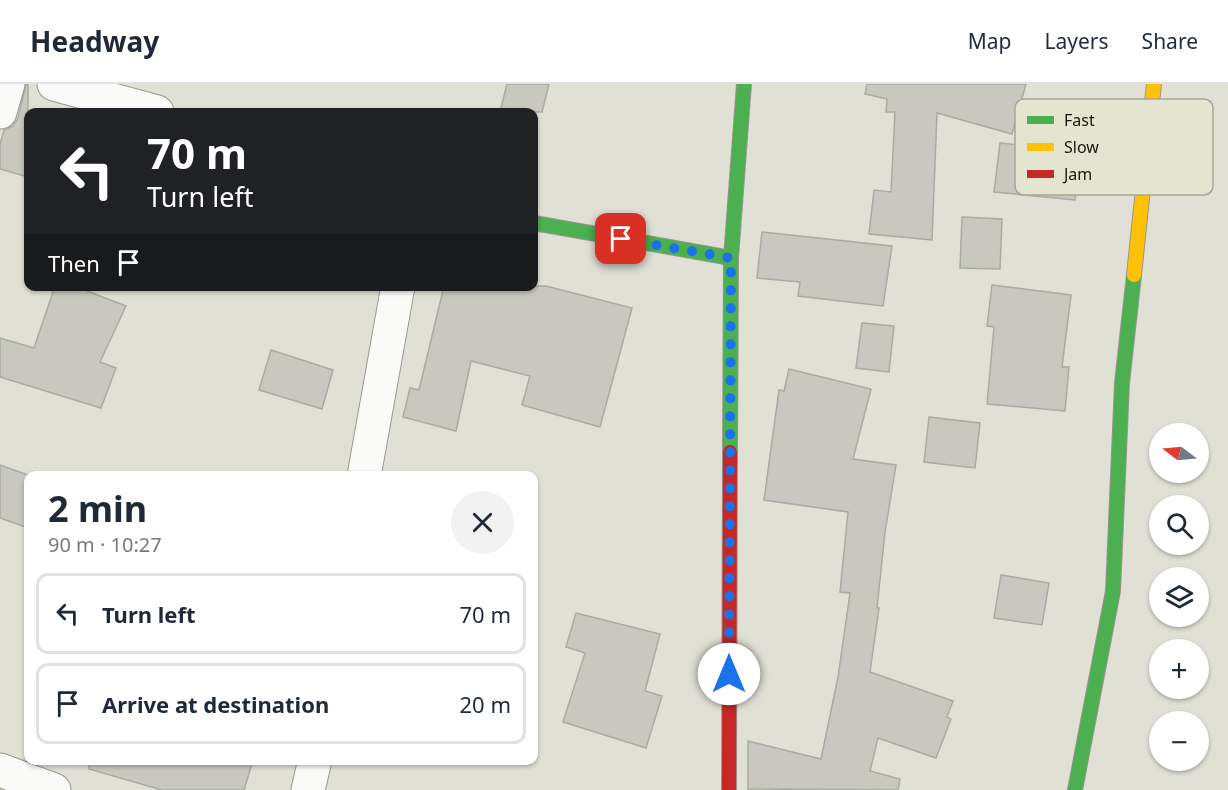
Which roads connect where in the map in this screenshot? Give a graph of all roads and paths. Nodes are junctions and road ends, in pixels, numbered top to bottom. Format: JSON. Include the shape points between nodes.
{"nodes":[{"id":1,"x":8,"y":84,"type":"edge"},
{"id":2,"x":54,"y":84,"type":"edge"},
{"id":3,"x":744,"y":84,"type":"edge"},
{"id":4,"x":1154,"y":84,"type":"edge"},
{"id":5,"x":1152,"y":99,"type":"edge"},
{"id":6,"x":142,"y":108,"type":"edge"},
{"id":7,"x":0,"y":112,"type":"edge"},
{"id":8,"x":1142,"y":195,"type":"edge"},
{"id":9,"x":538,"y":224,"type":"edge"},
{"id":10,"x":731,"y":258,"type":"junction"},
{"id":11,"x":397,"y":291,"type":"edge"},
{"id":12,"x":365,"y":471,"type":"edge"},
{"id":13,"x":314,"y":765,"type":"edge"},
{"id":14,"x":0,"y":770,"type":"edge"},
{"id":15,"x":54,"y":790,"type":"edge"},
{"id":16,"x":308,"y":790,"type":"edge"},
{"id":17,"x":729,"y":790,"type":"edge"},
{"id":18,"x":1075,"y":790,"type":"edge"}],
"edges":[{"from":1,"to":7,"type":"street"},
{"from":2,"to":6,"type":"street"},
{"from":3,"to":10,"type":"street"},
{"from":4,"to":5,"type":"street"},
{"from":8,"to":18,"type":"street","via":[[1122,383],[1113,591]]},
{"from":9,"to":10,"type":"street"},
{"from":10,"to":17,"type":"street"},
{"from":11,"to":12,"type":"street"},
{"from":13,"to":16,"type":"street"},
{"from":14,"to":15,"type":"street"}]}
